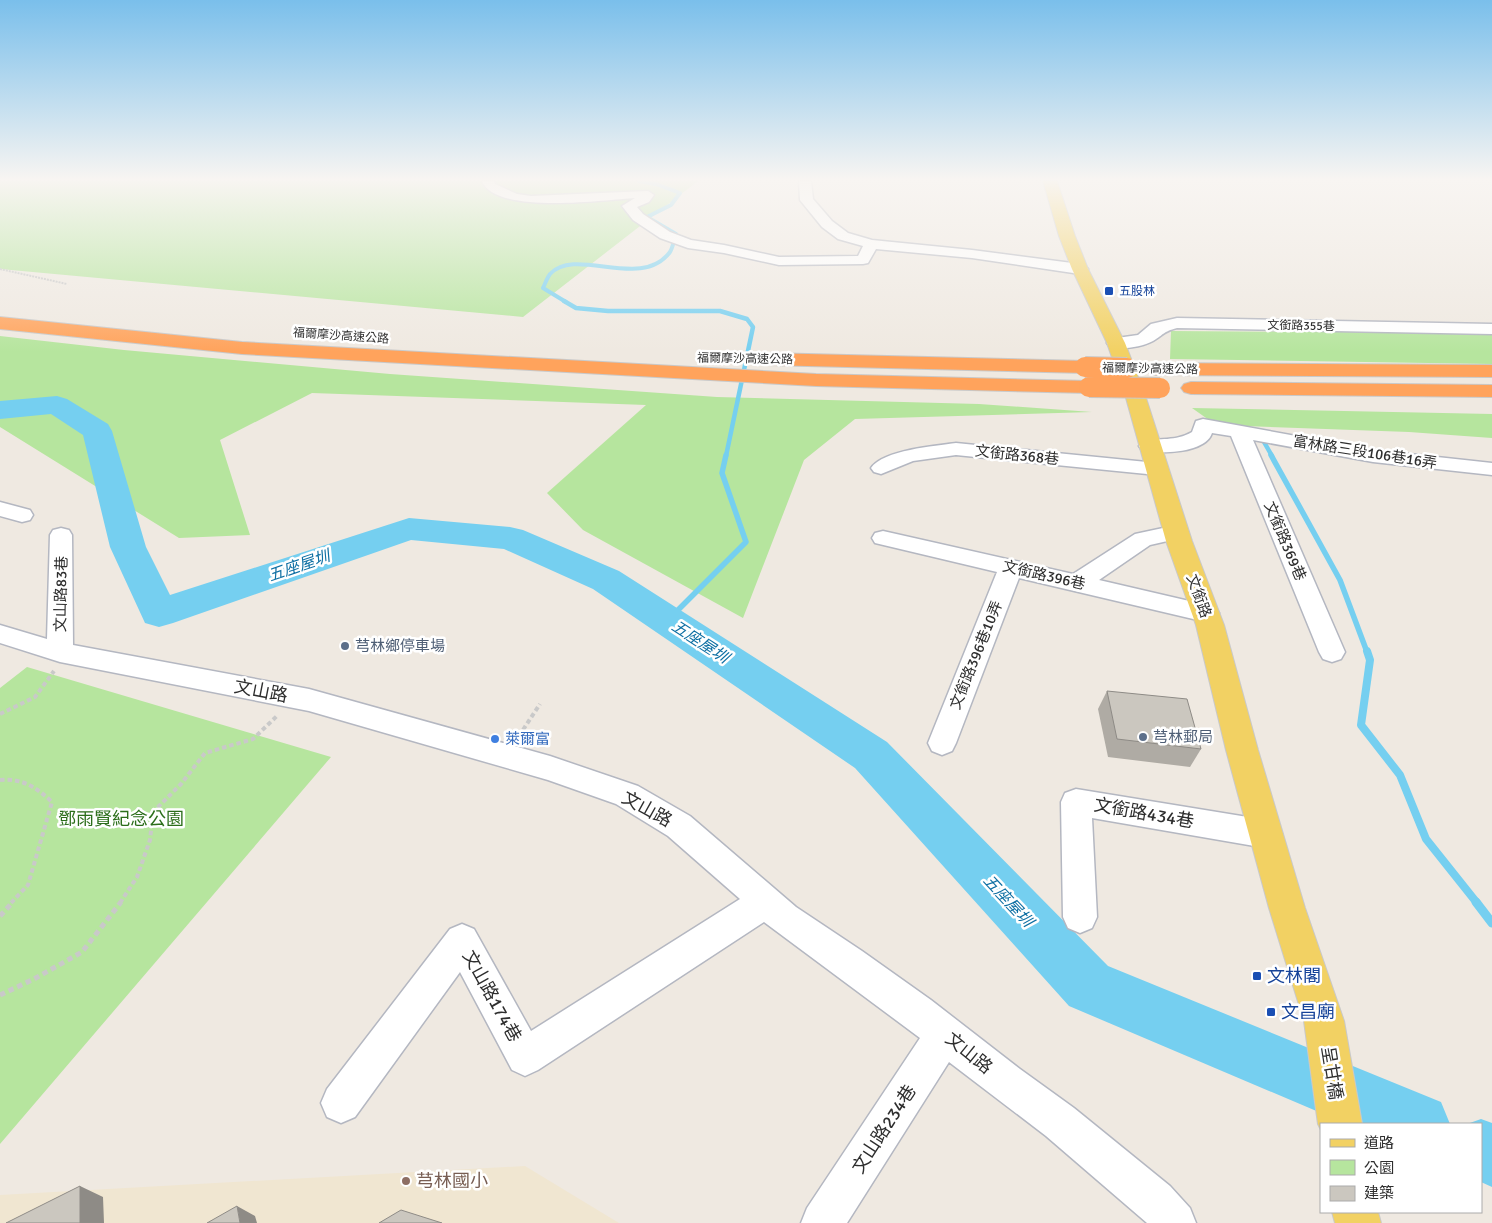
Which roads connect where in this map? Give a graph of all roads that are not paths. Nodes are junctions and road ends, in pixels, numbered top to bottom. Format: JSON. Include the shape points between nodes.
{"nodes":[{"id":1,"x":673,"y":238,"type":"edge"},
{"id":2,"x":850,"y":238,"type":"edge"},
{"id":3,"x":1068,"y":238,"type":"edge"},
{"id":4,"x":871,"y":244,"type":"junction"},
{"id":5,"x":1080,"y":268,"type":"junction"},
{"id":6,"x":0,"y":324,"type":"edge"},
{"id":7,"x":1492,"y":329,"type":"edge"},
{"id":8,"x":341,"y":336,"type":"dead end"},
{"id":9,"x":1116,"y":342,"type":"junction"},
{"id":10,"x":676,"y":365,"type":"junction"},
{"id":11,"x":1492,"y":370,"type":"edge"},
{"id":12,"x":1158,"y":379,"type":"junction"},
{"id":13,"x":1492,"y":391,"type":"edge"},
{"id":14,"x":1238,"y":431,"type":"junction"},
{"id":15,"x":1153,"y":457,"type":"junction"},
{"id":16,"x":881,"y":468,"type":"dead end"},
{"id":17,"x":1492,"y":469,"type":"edge"},
{"id":18,"x":0,"y":508,"type":"edge"},
{"id":19,"x":22,"y":515,"type":"dead end"},
{"id":20,"x":1177,"y":532,"type":"junction"},
{"id":21,"x":62,"y":535,"type":"dead end"},
{"id":22,"x":883,"y":538,"type":"dead end"},
{"id":23,"x":1011,"y":568,"type":"junction"},
{"id":24,"x":1078,"y":583,"type":"junction"},
{"id":25,"x":1206,"y":613,"type":"junction"},
{"id":26,"x":0,"y":634,"type":"edge"},
{"id":27,"x":60,"y":652,"type":"junction"},
{"id":28,"x":1332,"y":652,"type":"dead end"},
{"id":29,"x":942,"y":743,"type":"dead end"},
{"id":30,"x":1266,"y":834,"type":"junction"},
{"id":31,"x":765,"y":902,"type":"junction"},
{"id":32,"x":1080,"y":917,"type":"dead end"},
{"id":33,"x":1324,"y":1021,"type":"joint"},
{"id":34,"x":945,"y":1034,"type":"junction"},
{"id":35,"x":341,"y":1104,"type":"dead end"},
{"id":36,"x":1340,"y":1123,"type":"edge"},
{"id":37,"x":822,"y":1223,"type":"edge"},
{"id":38,"x":1175,"y":1223,"type":"edge"}],
"edges":[{"from":1,"to":4,"type":"street","via":[[688,244],[724,248],[779,261],[863,260]]},
{"from":2,"to":4,"type":"street"},
{"from":3,"to":5,"type":"main road","name":"文銜路"},
{"from":4,"to":5,"type":"street"},
{"from":5,"to":9,"type":"main road","name":"文銜路"},
{"from":6,"to":10,"type":"highway","name":"福爾摩沙高速公路","via":[[242,348]]},
{"from":7,"to":9,"type":"street","name":"文銜路355巷","via":[[1177,323],[1157,328],[1151,337],[1145,339]]},
{"from":8,"to":10,"type":"highway","name":"福爾摩沙高速公路"},
{"from":9,"to":15,"type":"main road","name":"文銜路"},
{"from":10,"to":12,"type":"highway","name":"福爾摩沙高速公路","bridge":true},
{"from":11,"to":12,"type":"highway","name":"福爾摩沙高速公路"},
{"from":12,"to":13,"type":"highway","name":"福爾摩沙高速公路"},
{"from":14,"to":15,"type":"street","name":"富林路三段106巷16弄","via":[[1203,425],[1202,435]]},
{"from":14,"to":17,"type":"street","name":"富林路三段106巷16弄","via":[[1372,456]]},
{"from":14,"to":28,"type":"street","name":"文銜路369巷"},
{"from":15,"to":16,"type":"street","name":"文銜路368巷","via":[[956,449],[908,456]]},
{"from":15,"to":20,"type":"main road","name":"文銜路"},
{"from":18,"to":19,"type":"street"},
{"from":20,"to":24,"type":"street","via":[[1143,538]]},
{"from":20,"to":25,"type":"main road","name":"文銜路"},
{"from":21,"to":27,"type":"street","name":"文山路83巷"},
{"from":22,"to":23,"type":"street","name":"文銜路396巷"},
{"from":23,"to":24,"type":"street","name":"文銜路396巷"},
{"from":23,"to":29,"type":"street","name":"文銜路396巷10弄"},
{"from":24,"to":25,"type":"street","name":"文銜路396巷"},
{"from":25,"to":30,"type":"main road","name":"文銜路"},
{"from":26,"to":27,"type":"street","name":"文山路"},
{"from":27,"to":31,"type":"street","name":"文山路","via":[[296,697],[550,768],[627,795],[679,826]]},
{"from":30,"to":32,"type":"street","name":"文銜路434巷","via":[[1076,802]]},
{"from":30,"to":33,"type":"main road","name":"文銜路"},
{"from":31,"to":34,"type":"street","name":"文山路"},
{"from":31,"to":35,"type":"street","name":"文山路174巷","via":[[525,1057],[462,941]]},
{"from":33,"to":36,"type":"main road","name":"呈甘橋"},
{"from":34,"to":37,"type":"street","name":"文山路234巷"},
{"from":34,"to":38,"type":"street","name":"文山路","via":[[1060,1122],[1155,1201]]}]}
